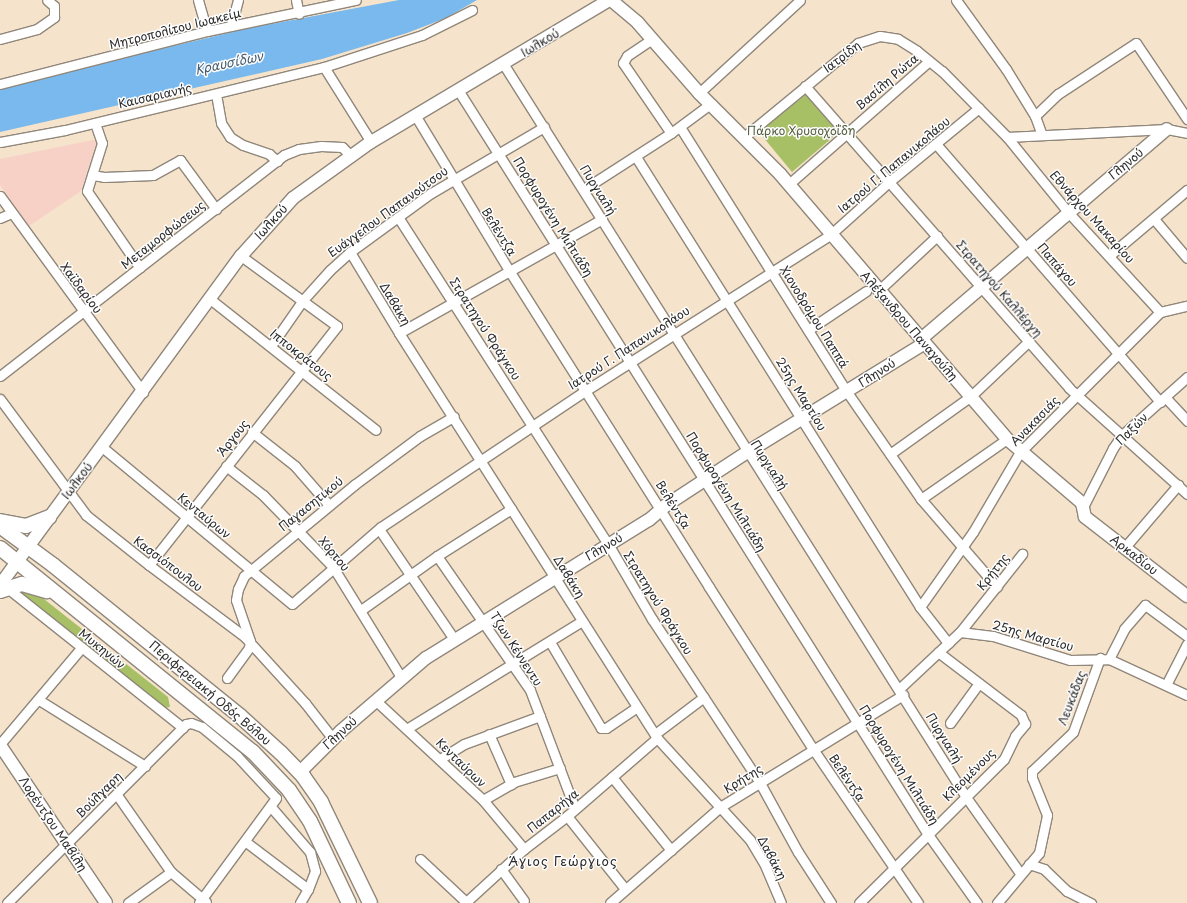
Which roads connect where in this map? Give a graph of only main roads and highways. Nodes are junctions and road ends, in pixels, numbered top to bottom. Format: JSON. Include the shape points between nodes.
{"nodes":[{"id":1,"x":49,"y":517,"type":"road end"},
{"id":2,"x":0,"y":521,"type":"edge"},
{"id":3,"x":0,"y":526,"type":"edge"},
{"id":4,"x":0,"y":548,"type":"edge"},
{"id":5,"x":2,"y":588,"type":"edge"},
{"id":6,"x":75,"y":608,"type":"junction"},
{"id":7,"x":349,"y":903,"type":"edge"},
{"id":8,"x":370,"y":903,"type":"edge"}],
"edges":[{"from":1,"to":2,"type":"main road","via":[[26,526]]},
{"from":3,"to":8,"type":"main road","name":"Περιφερειακή Οδός Βόλου","via":[[240,716],[299,773],[331,818]]},
{"from":4,"to":6,"type":"main road","name":"Περιφερειακή Οδός Βόλου"},
{"from":5,"to":6,"type":"main road","via":[[22,584],[38,587]]},
{"from":6,"to":7,"type":"main road","name":"Περιφερειακή Οδός Βόλου","via":[[253,752],[288,790],[310,821]]}]}
